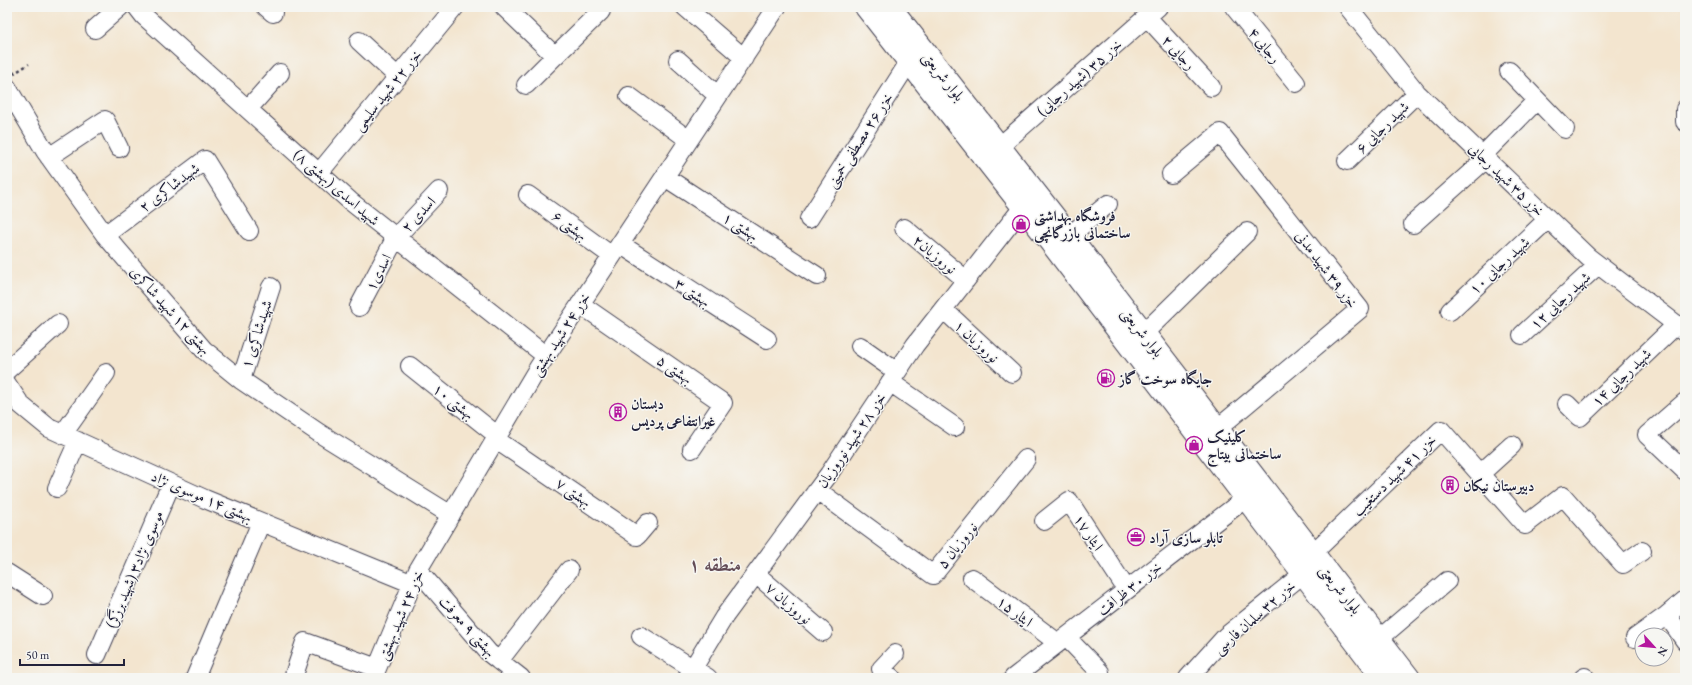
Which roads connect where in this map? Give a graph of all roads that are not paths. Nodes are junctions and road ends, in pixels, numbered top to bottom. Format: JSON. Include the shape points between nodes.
{"nodes":[{"id":1,"x":120,"y":7,"type":"edge"},
{"id":2,"x":137,"y":7,"type":"edge"},
{"id":3,"x":455,"y":7,"type":"edge"},
{"id":4,"x":504,"y":7,"type":"edge"},
{"id":5,"x":685,"y":7,"type":"edge"},
{"id":6,"x":777,"y":7,"type":"edge"},
{"id":7,"x":866,"y":7,"type":"edge"},
{"id":8,"x":890,"y":7,"type":"edge"},
{"id":9,"x":1234,"y":7,"type":"edge"},
{"id":10,"x":1348,"y":7,"type":"edge"},
{"id":11,"x":601,"y":11,"type":"dead end"},
{"id":12,"x":1152,"y":12,"type":"edge"},
{"id":13,"x":95,"y":29,"type":"dead end"},
{"id":14,"x":359,"y":41,"type":"dead end"},
{"id":15,"x":555,"y":56,"type":"junction"},
{"id":16,"x":744,"y":58,"type":"junction"},
{"id":17,"x":678,"y":60,"type":"dead end"},
{"id":18,"x":909,"y":62,"type":"junction"},
{"id":19,"x":1509,"y":71,"type":"dead end"},
{"id":20,"x":280,"y":73,"type":"dead end"},
{"id":21,"x":398,"y":77,"type":"junction"},
{"id":22,"x":1296,"y":83,"type":"dead end"},
{"id":23,"x":526,"y":85,"type":"dead end"},
{"id":24,"x":7,"y":87,"type":"edge"},
{"id":25,"x":1211,"y":87,"type":"dead end"},
{"id":26,"x":1417,"y":93,"type":"junction"},
{"id":27,"x":629,"y":96,"type":"dead end"},
{"id":28,"x":718,"y":96,"type":"junction"},
{"id":29,"x":1537,"y":100,"type":"junction"},
{"id":30,"x":1685,"y":108,"type":"edge"},
{"id":31,"x":248,"y":109,"type":"junction"},
{"id":32,"x":1685,"y":122,"type":"edge"},
{"id":33,"x":1565,"y":128,"type":"dead end"},
{"id":34,"x":689,"y":140,"type":"junction"},
{"id":35,"x":999,"y":147,"type":"junction"},
{"id":36,"x":119,"y":148,"type":"dead end"},
{"id":37,"x":49,"y":157,"type":"junction"},
{"id":38,"x":1484,"y":158,"type":"junction"},
{"id":39,"x":1347,"y":161,"type":"dead end"},
{"id":40,"x":319,"y":173,"type":"junction"},
{"id":41,"x":1171,"y":174,"type":"dead end"},
{"id":42,"x":665,"y":177,"type":"junction"},
{"id":43,"x":439,"y":191,"type":"dead end"},
{"id":44,"x":528,"y":195,"type":"dead end"},
{"id":45,"x":1108,"y":204,"type":"dead end"},
{"id":46,"x":1023,"y":207,"type":"junction"},
{"id":47,"x":809,"y":219,"type":"dead end"},
{"id":48,"x":1548,"y":219,"type":"junction"},
{"id":49,"x":1413,"y":224,"type":"dead end"},
{"id":50,"x":904,"y":228,"type":"dead end"},
{"id":51,"x":249,"y":231,"type":"dead end"},
{"id":52,"x":1247,"y":232,"type":"dead end"},
{"id":53,"x":105,"y":235,"type":"junction"},
{"id":54,"x":1069,"y":236,"type":"junction"},
{"id":55,"x":396,"y":237,"type":"junction"},
{"id":56,"x":616,"y":250,"type":"junction"},
{"id":57,"x":1598,"y":265,"type":"junction"},
{"id":58,"x":817,"y":276,"type":"dead end"},
{"id":59,"x":966,"y":280,"type":"junction"},
{"id":60,"x":271,"y":287,"type":"dead end"},
{"id":61,"x":580,"y":304,"type":"junction"},
{"id":62,"x":359,"y":307,"type":"dead end"},
{"id":63,"x":943,"y":309,"type":"junction"},
{"id":64,"x":1450,"y":311,"type":"dead end"},
{"id":65,"x":58,"y":324,"type":"dead end"},
{"id":66,"x":1680,"y":328,"type":"edge"},
{"id":67,"x":1144,"y":333,"type":"junction"},
{"id":68,"x":1522,"y":335,"type":"dead end"},
{"id":69,"x":767,"y":339,"type":"dead end"},
{"id":70,"x":860,"y":346,"type":"dead end"},
{"id":71,"x":546,"y":356,"type":"junction"},
{"id":72,"x":410,"y":366,"type":"dead end"},
{"id":73,"x":7,"y":370,"type":"edge"},
{"id":74,"x":106,"y":373,"type":"dead end"},
{"id":75,"x":1012,"y":373,"type":"dead end"},
{"id":76,"x":894,"y":377,"type":"junction"},
{"id":77,"x":241,"y":380,"type":"junction"},
{"id":78,"x":8,"y":389,"type":"edge"},
{"id":79,"x":1685,"y":402,"type":"edge"},
{"id":80,"x":1567,"y":404,"type":"dead end"},
{"id":81,"x":954,"y":427,"type":"dead end"},
{"id":82,"x":1217,"y":429,"type":"junction"},
{"id":83,"x":71,"y":438,"type":"junction"},
{"id":84,"x":497,"y":438,"type":"junction"},
{"id":85,"x":1512,"y":445,"type":"dead end"},
{"id":86,"x":692,"y":449,"type":"dead end"},
{"id":87,"x":1026,"y":459,"type":"dead end"},
{"id":88,"x":1685,"y":471,"type":"edge"},
{"id":89,"x":1480,"y":474,"type":"junction"},
{"id":90,"x":171,"y":484,"type":"junction"},
{"id":91,"x":57,"y":488,"type":"dead end"},
{"id":92,"x":818,"y":490,"type":"junction"},
{"id":93,"x":1246,"y":498,"type":"junction"},
{"id":94,"x":451,"y":515,"type":"junction"},
{"id":95,"x":1044,"y":521,"type":"dead end"},
{"id":96,"x":260,"y":522,"type":"junction"},
{"id":97,"x":648,"y":522,"type":"dead end"},
{"id":98,"x":1642,"y":551,"type":"dead end"},
{"id":99,"x":1313,"y":553,"type":"junction"},
{"id":100,"x":569,"y":570,"type":"dead end"},
{"id":101,"x":7,"y":573,"type":"edge"},
{"id":102,"x":756,"y":574,"type":"junction"},
{"id":103,"x":1303,"y":574,"type":"junction"},
{"id":104,"x":415,"y":577,"type":"junction"},
{"id":105,"x":972,"y":578,"type":"dead end"},
{"id":106,"x":1447,"y":581,"type":"dead end"},
{"id":107,"x":1128,"y":590,"type":"junction"},
{"id":108,"x":43,"y":596,"type":"dead end"},
{"id":109,"x":1685,"y":600,"type":"edge"},
{"id":110,"x":1667,"y":615,"type":"junction"},
{"id":111,"x":1349,"y":616,"type":"junction"},
{"id":112,"x":1650,"y":627,"type":"edge"},
{"id":113,"x":823,"y":632,"type":"dead end"},
{"id":114,"x":641,"y":636,"type":"dead end"},
{"id":115,"x":1379,"y":639,"type":"junction"},
{"id":116,"x":1062,"y":640,"type":"junction"},
{"id":117,"x":1685,"y":641,"type":"edge"},
{"id":118,"x":98,"y":654,"type":"dead end"},
{"id":119,"x":895,"y":654,"type":"dead end"},
{"id":120,"x":499,"y":661,"type":"junction"},
{"id":121,"x":1100,"y":672,"type":"dead end"},
{"id":122,"x":375,"y":673,"type":"edge"},
{"id":123,"x":690,"y":673,"type":"edge"},
{"id":124,"x":195,"y":678,"type":"edge"},
{"id":125,"x":293,"y":678,"type":"edge"},
{"id":126,"x":521,"y":678,"type":"edge"},
{"id":127,"x":708,"y":678,"type":"edge"},
{"id":128,"x":892,"y":678,"type":"edge"},
{"id":129,"x":1013,"y":678,"type":"edge"},
{"id":130,"x":1188,"y":678,"type":"edge"},
{"id":131,"x":1383,"y":678,"type":"edge"},
{"id":132,"x":1409,"y":678,"type":"edge"}],
"edges":[{"from":1,"to":13,"type":"street"},
{"from":2,"to":31,"type":"street","name":"شهید اسدی (بهشتی ۸)"},
{"from":3,"to":21,"type":"street","name":"خزر ۲۲ شهید سلیمی"},
{"from":4,"to":15,"type":"street"},
{"from":5,"to":16,"type":"street"},
{"from":6,"to":16,"type":"street","name":"خزر ۲۴ شهید بهشتی"},
{"from":7,"to":18,"type":"main road","name":"بلوار شریعتی"},
{"from":8,"to":35,"type":"main road","name":"بلوار شریعتی"},
{"from":9,"to":22,"type":"street","name":"رجایی ۴"},
{"from":10,"to":26,"type":"street","name":"خزر ۳۵ شهید رجایی"},
{"from":11,"to":15,"type":"street"},
{"from":12,"to":25,"type":"street","name":"رجایی ۲"},
{"from":12,"to":35,"type":"street","name":"خزر ۳۵ (شهید رجایی)"},
{"from":14,"to":21,"type":"street"},
{"from":15,"to":23,"type":"street"},
{"from":16,"to":28,"type":"street","name":"خزر ۲۴ شهید بهشتی"},
{"from":17,"to":28,"type":"street"},
{"from":18,"to":46,"type":"main road","name":"بلوار شریعتی"},
{"from":18,"to":47,"type":"street","name":"خزر ۲۶ مصطفی خمینی"},
{"from":19,"to":29,"type":"street"},
{"from":20,"to":31,"type":"street"},
{"from":21,"to":40,"type":"street","name":"خزر ۲۲ شهید سلیمی"},
{"from":24,"to":37,"type":"street","name":"بهشتی ۱۲ شهید شاکری"},
{"from":26,"to":38,"type":"street","name":"خزر ۳۵ شهید رجایی"},
{"from":26,"to":39,"type":"street","name":"شهید رجایی ۶"},
{"from":27,"to":34,"type":"street"},
{"from":28,"to":34,"type":"street","name":"خزر ۲۴ شهید بهشتی"},
{"from":29,"to":33,"type":"street"},
{"from":29,"to":38,"type":"street"},
{"from":30,"to":32,"type":"street"},
{"from":31,"to":40,"type":"street","name":"شهید اسدی (بهشتی ۸)"},
{"from":34,"to":42,"type":"street","name":"خزر ۲۴ شهید بهشتی"},
{"from":35,"to":54,"type":"main road","name":"بلوار شریعتی"},
{"from":36,"to":37,"type":"street","via":[[105,120]]},
{"from":37,"to":53,"type":"street","name":"بهشتی ۱۲ شهید شاکری"},
{"from":38,"to":48,"type":"street","name":"خزر ۳۵ شهید رجایی"},
{"from":38,"to":49,"type":"street"},
{"from":40,"to":55,"type":"street","name":"شهید اسدی (بهشتی ۸)"},
{"from":41,"to":82,"type":"street","name":"خزر ۳۹ شهید مدنی","via":[[1220,133],[1360,309]]},
{"from":42,"to":56,"type":"street","name":"خزر ۲۴ شهید بهشتی"},
{"from":42,"to":58,"type":"street","name":"بهشتی ۱"},
{"from":43,"to":55,"type":"street","name":"اسدی ۲"},
{"from":44,"to":56,"type":"street","name":"بهشتی ۶"},
{"from":45,"to":54,"type":"street"},
{"from":46,"to":59,"type":"street","name":"خزر ۲۸ شهید نوروزیان"},
{"from":46,"to":93,"type":"main road","name":"بلوار شریعتی"},
{"from":48,"to":57,"type":"street","name":"خزر ۳۵ شهید رجایی"},
{"from":48,"to":64,"type":"street","name":"شهید رجایی ۱۰"},
{"from":50,"to":59,"type":"street","name":"نوروزیان۲"},
{"from":51,"to":53,"type":"street","name":"شهیدشاکری ۲","via":[[205,160]]},
{"from":52,"to":67,"type":"street"},
{"from":53,"to":77,"type":"street","name":"بهشتی ۱۲ شهید شاکری","via":[[204,350]]},
{"from":54,"to":67,"type":"main road","name":"بلوار شریعتی"},
{"from":55,"to":62,"type":"street","name":"اسدی۱"},
{"from":55,"to":71,"type":"street","name":"شهید اسدی (بهشتی ۸)"},
{"from":56,"to":61,"type":"street","name":"خزر ۲۴ شهید بهشتی"},
{"from":56,"to":69,"type":"street","name":"بهشتی ۳"},
{"from":57,"to":66,"type":"street","name":"خزر ۳۵ شهید رجایی"},
{"from":57,"to":68,"type":"street","name":"شهید رجایی ۱۲"},
{"from":59,"to":63,"type":"street","name":"خزر ۲۸ شهید نوروزیان"},
{"from":60,"to":77,"type":"street","name":"شهیدشاکری ۱"},
{"from":61,"to":71,"type":"street","name":"خزر ۲۴ شهید بهشتی"},
{"from":61,"to":86,"type":"street","name":"بهشتی ۵","via":[[723,403]]},
{"from":63,"to":75,"type":"street","name":"نوروزیان ۱"},
{"from":63,"to":76,"type":"street","name":"خزر ۲۸ شهید نوروزیان"},
{"from":65,"to":73,"type":"street"},
{"from":66,"to":80,"type":"street","name":"شهید رجایی ۱۴","via":[[1580,417]]},
{"from":67,"to":82,"type":"main road","name":"بلوار شریعتی"},
{"from":70,"to":76,"type":"street"},
{"from":71,"to":84,"type":"street","name":"خزر ۲۴ شهید بهشتی"},
{"from":72,"to":84,"type":"street","name":"بهشتی ۱۰"},
{"from":74,"to":83,"type":"street"},
{"from":76,"to":81,"type":"street"},
{"from":76,"to":92,"type":"street","name":"خزر ۲۸ شهید نوروزیان"},
{"from":77,"to":94,"type":"street","name":"بهشتی ۱۲ شهید شاکری","via":[[319,433]]},
{"from":78,"to":83,"type":"street","name":"بهشتی ۱۴ موسوی نژاد","via":[[21,406],[49,428]]},
{"from":79,"to":88,"type":"street","via":[[1647,435]]},
{"from":82,"to":99,"type":"main road","name":"بلوار شریعتی"},
{"from":83,"to":90,"type":"street","name":"بهشتی ۱۴ موسوی نژاد"},
{"from":83,"to":91,"type":"street"},
{"from":84,"to":94,"type":"street","name":"خزر ۲۴ شهید بهشتی"},
{"from":84,"to":97,"type":"street","name":"بهشتی ۷","via":[[638,536]]},
{"from":85,"to":89,"type":"street"},
{"from":87,"to":92,"type":"street","name":"نوروزیان ۵","via":[[933,575]]},
{"from":89,"to":98,"type":"street","name":"خزر ۴۱ شهید دستغیب","via":[[1525,525],[1563,496],[1623,564]]},
{"from":89,"to":99,"type":"street","name":"خزر ۴۱ شهید دستغیب","via":[[1441,430]]},
{"from":90,"to":96,"type":"street","name":"بهشتی ۱۴ موسوی نژاد"},
{"from":90,"to":118,"type":"street","name":"موسوی نژاد۳ (شهید برزگر)"},
{"from":92,"to":102,"type":"street","name":"خزر ۲۸ شهید نوروزیان"},
{"from":93,"to":103,"type":"main road","name":"بلوار شریعتی"},
{"from":93,"to":107,"type":"street","name":"خزر ۳۰ ظرافت"},
{"from":94,"to":104,"type":"street","name":"خزر ۲۴ شهید بهشتی"},
{"from":95,"to":107,"type":"street","name":"ایثار ۱۷","via":[[1069,501]]},
{"from":96,"to":104,"type":"street","name":"بهشتی ۱۴ موسوی نژاد"},
{"from":96,"to":124,"type":"street"},
{"from":99,"to":111,"type":"main road","name":"بلوار شریعتی"},
{"from":100,"to":120,"type":"street"},
{"from":101,"to":108,"type":"street"},
{"from":102,"to":113,"type":"street","name":"نوروزیان ۷"},
{"from":102,"to":123,"type":"street","name":"خزر ۲۸ شهید نوروزیان","via":[[724,617]]},
{"from":103,"to":111,"type":"main road","name":"بلوار شریعتی"},
{"from":103,"to":130,"type":"street","name":"خزر ۳۲ سلمان فارسی","via":[[1226,636]]},
{"from":104,"to":120,"type":"street","name":"بهشتی ۹ معرفت"},
{"from":104,"to":122,"type":"street","name":"خزر ۲۴ شهید بهشتی"},
{"from":105,"to":116,"type":"street","name":"ایثار ۱۵"},
{"from":106,"to":115,"type":"street"},
{"from":107,"to":116,"type":"street","name":"خزر ۳۰ ظرافت"},
{"from":109,"to":110,"type":"street"},
{"from":110,"to":112,"type":"street"},
{"from":110,"to":117,"type":"street"},
{"from":111,"to":115,"type":"main road","name":"بلوار شریعتی"},
{"from":111,"to":131,"type":"main road","name":"بلوار شریعتی"},
{"from":114,"to":123,"type":"street"},
{"from":115,"to":132,"type":"main road","name":"بلوار شریعتی"},
{"from":116,"to":121,"type":"street","name":"ایثار ۱۵"},
{"from":116,"to":129,"type":"street","name":"خزر ۳۰ ظرافت"},
{"from":119,"to":128,"type":"street","via":[[881,669]]},
{"from":120,"to":126,"type":"street","name":"بهشتی ۹ معرفت"},
{"from":122,"to":125,"type":"street","via":[[305,642]]},
{"from":123,"to":127,"type":"street"}]}
